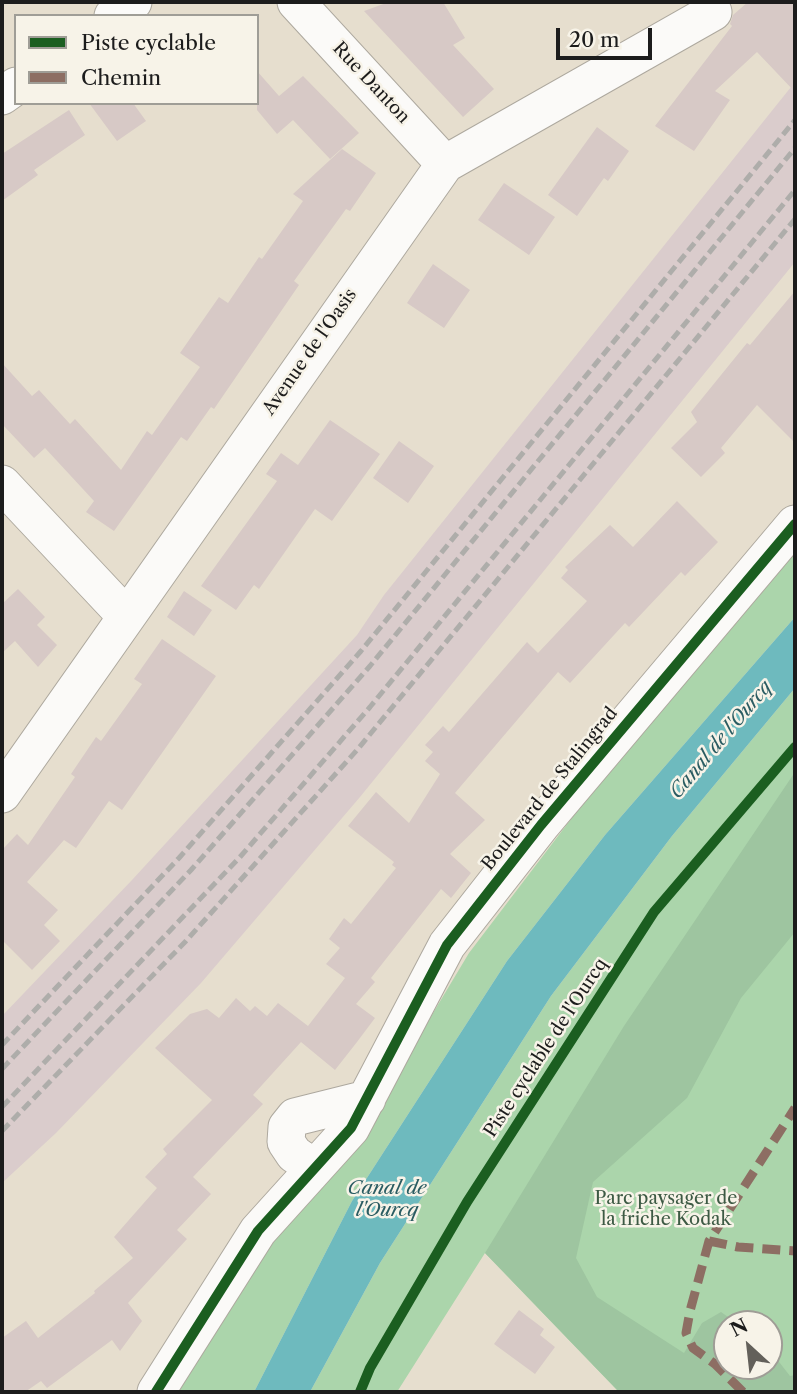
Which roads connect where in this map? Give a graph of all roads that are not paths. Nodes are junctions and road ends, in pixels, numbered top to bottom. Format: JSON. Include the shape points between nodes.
{"nodes":[{"id":1,"x":132,"y":2,"type":"edge"},
{"id":2,"x":296,"y":2,"type":"edge"},
{"id":3,"x":712,"y":12,"type":"dead end"},
{"id":4,"x":116,"y":14,"type":"edge"},
{"id":5,"x":445,"y":164,"type":"junction"},
{"id":6,"x":2,"y":484,"type":"edge"},
{"id":7,"x":795,"y":524,"type":"edge"},
{"id":8,"x":125,"y":615,"type":"junction"},
{"id":9,"x":2,"y":794,"type":"edge"},
{"id":10,"x":367,"y":1100,"type":"junction"},
{"id":11,"x":314,"y":1168,"type":"junction"},
{"id":12,"x":156,"y":1392,"type":"edge"}],
"edges":[{"from":1,"to":4,"type":"street"},
{"from":2,"to":5,"type":"street","name":"Rue Danton"},
{"from":3,"to":5,"type":"street","name":"Avenue de l'Oasis"},
{"from":5,"to":8,"type":"street","name":"Avenue de l'Oasis"},
{"from":6,"to":8,"type":"street"},
{"from":7,"to":10,"type":"street","name":"Boulevard de Stalingrad","via":[[541,825],[447,945]]},
{"from":8,"to":9,"type":"street","name":"Avenue de l'Oasis"},
{"from":10,"to":11,"type":"street","name":"Boulevard de Stalingrad","via":[[351,1128]]},
{"from":10,"to":11,"type":"street","via":[[295,1117],[287,1127],[286,1142]]},
{"from":11,"to":12,"type":"street","name":"Boulevard de Stalingrad","via":[[258,1231]]}]}
